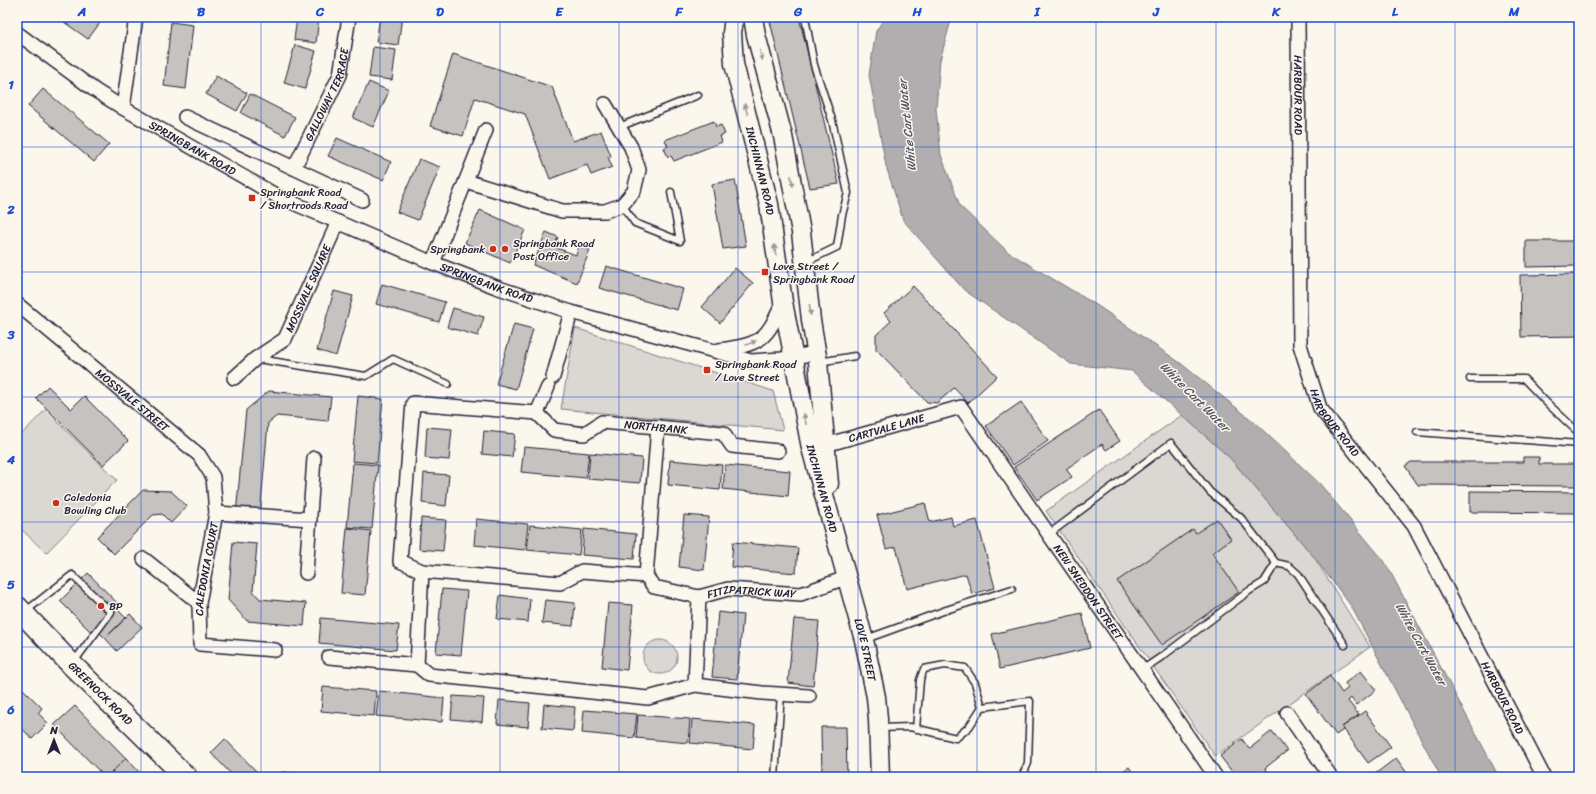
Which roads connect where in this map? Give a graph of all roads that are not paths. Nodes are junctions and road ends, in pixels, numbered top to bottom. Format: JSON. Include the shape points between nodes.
{"nodes":[{"id":1,"x":136,"y":17,"type":"edge"},
{"id":2,"x":349,"y":17,"type":"edge"},
{"id":3,"x":734,"y":17,"type":"edge"},
{"id":4,"x":753,"y":17,"type":"edge"},
{"id":5,"x":805,"y":17,"type":"edge"},
{"id":6,"x":1298,"y":17,"type":"edge"},
{"id":7,"x":17,"y":33,"type":"edge"},
{"id":8,"x":698,"y":95,"type":"dead end"},
{"id":9,"x":605,"y":104,"type":"dead end"},
{"id":10,"x":122,"y":108,"type":"junction"},
{"id":11,"x":185,"y":117,"type":"dead end"},
{"id":12,"x":619,"y":127,"type":"junction"},
{"id":13,"x":486,"y":130,"type":"dead end"},
{"id":14,"x":294,"y":168,"type":"junction"},
{"id":15,"x":466,"y":181,"type":"junction"},
{"id":16,"x":671,"y":192,"type":"dead end"},
{"id":17,"x":362,"y":200,"type":"dead end"},
{"id":18,"x":622,"y":205,"type":"junction"},
{"id":19,"x":338,"y":222,"type":"junction"},
{"id":20,"x":805,"y":263,"type":"junction"},
{"id":21,"x":433,"y":264,"type":"junction"},
{"id":22,"x":783,"y":302,"type":"junction"},
{"id":23,"x":17,"y":304,"type":"edge"},
{"id":24,"x":571,"y":312,"type":"junction"},
{"id":25,"x":713,"y":351,"type":"junction"},
{"id":26,"x":854,"y":356,"type":"dead end"},
{"id":27,"x":794,"y":357,"type":"junction"},
{"id":28,"x":817,"y":357,"type":"junction"},
{"id":29,"x":255,"y":359,"type":"junction"},
{"id":30,"x":234,"y":378,"type":"dead end"},
{"id":31,"x":1470,"y":379,"type":"dead end"},
{"id":32,"x":448,"y":384,"type":"dead end"},
{"id":33,"x":961,"y":407,"type":"joint"},
{"id":34,"x":537,"y":414,"type":"junction"},
{"id":35,"x":658,"y":427,"type":"junction"},
{"id":36,"x":1417,"y":432,"type":"dead end"},
{"id":37,"x":1579,"y":433,"type":"edge"},
{"id":38,"x":1579,"y":444,"type":"edge"},
{"id":39,"x":818,"y":447,"type":"junction"},
{"id":40,"x":778,"y":451,"type":"dead end"},
{"id":41,"x":314,"y":458,"type":"dead end"},
{"id":42,"x":216,"y":514,"type":"junction"},
{"id":43,"x":310,"y":519,"type":"junction"},
{"id":44,"x":833,"y":525,"type":"joint"},
{"id":45,"x":1049,"y":534,"type":"junction"},
{"id":46,"x":144,"y":559,"type":"dead end"},
{"id":47,"x":1276,"y":563,"type":"junction"},
{"id":48,"x":422,"y":571,"type":"junction"},
{"id":49,"x":306,"y":573,"type":"dead end"},
{"id":50,"x":646,"y":576,"type":"junction"},
{"id":51,"x":848,"y":577,"type":"junction"},
{"id":52,"x":1012,"y":590,"type":"dead end"},
{"id":53,"x":699,"y":597,"type":"junction"},
{"id":54,"x":199,"y":603,"type":"junction"},
{"id":55,"x":20,"y":610,"type":"edge"},
{"id":56,"x":864,"y":640,"type":"junction"},
{"id":57,"x":1345,"y":645,"type":"dead end"},
{"id":58,"x":275,"y":650,"type":"dead end"},
{"id":59,"x":329,"y":657,"type":"dead end"},
{"id":60,"x":72,"y":665,"type":"junction"},
{"id":61,"x":417,"y":665,"type":"junction"},
{"id":62,"x":1142,"y":670,"type":"junction"},
{"id":63,"x":695,"y":685,"type":"junction"},
{"id":64,"x":781,"y":694,"type":"junction"},
{"id":65,"x":809,"y":696,"type":"dead end"},
{"id":66,"x":982,"y":707,"type":"junction"},
{"id":67,"x":1287,"y":713,"type":"dead end"},
{"id":68,"x":878,"y":728,"type":"junction"},
{"id":69,"x":916,"y":729,"type":"junction"},
{"id":70,"x":186,"y":777,"type":"edge"},
{"id":71,"x":775,"y":777,"type":"edge"},
{"id":72,"x":880,"y":777,"type":"edge"},
{"id":73,"x":1022,"y":777,"type":"edge"},
{"id":74,"x":1216,"y":777,"type":"edge"},
{"id":75,"x":1331,"y":777,"type":"edge"},
{"id":76,"x":1544,"y":777,"type":"edge"}],
"edges":[{"from":1,"to":10,"type":"street"},
{"from":2,"to":14,"type":"street","name":"GALLOWAY TERRACE","via":[[340,75]]},
{"from":22,"to":3,"type":"street","name":"INCHINNAN ROAD","one_way":true,"via":[[769,204],[734,64]]},
{"from":4,"to":20,"type":"street","name":"INCHINNAN ROAD","one_way":true,"via":[[783,136]]},
{"from":5,"to":20,"type":"lane","via":[[814,65],[832,120],[848,193],[837,247]]},
{"from":6,"to":76,"type":"street","name":"HARBOUR ROAD","via":[[1300,345],[1320,408],[1414,526]]},
{"from":7,"to":10,"type":"street","name":"SPRINGBANK ROAD"},
{"from":8,"to":12,"type":"lane"},
{"from":9,"to":12,"type":"street"},
{"from":10,"to":19,"type":"street","name":"SPRINGBANK ROAD","via":[[277,196]]},
{"from":11,"to":14,"type":"street"},
{"from":12,"to":18,"type":"street","via":[[631,148],[639,170],[634,191]]},
{"from":13,"to":15,"type":"street"},
{"from":14,"to":17,"type":"street"},
{"from":15,"to":18,"type":"street","via":[[562,211],[605,211]]},
{"from":15,"to":21,"type":"street"},
{"from":16,"to":18,"type":"lane","via":[[680,241],[635,223]]},
{"from":19,"to":21,"type":"street","name":"SPRINGBANK ROAD"},
{"from":19,"to":29,"type":"street","name":"MOSSVALE SQUARE","via":[[285,339]]},
{"from":20,"to":28,"type":"street","name":"INCHINNAN ROAD","one_way":true},
{"from":21,"to":24,"type":"street","name":"SPRINGBANK ROAD"},
{"from":25,"to":22,"type":"street","one_way":true,"via":[[756,342],[768,332]]},
{"from":22,"to":27,"type":"street","name":"INCHINNAN ROAD"},
{"from":23,"to":42,"type":"street","name":"MOSSVALE STREET","via":[[199,455],[213,477]]},
{"from":24,"to":25,"type":"street","name":"SPRINGBANK ROAD"},
{"from":24,"to":34,"type":"street","via":[[551,382]]},
{"from":25,"to":27,"type":"street","name":"SPRINGBANK ROAD","via":[[751,361]]},
{"from":26,"to":28,"type":"lane"},
{"from":27,"to":28,"type":"street","name":"SPRINGBANK ROAD"},
{"from":39,"to":27,"type":"street","name":"INCHINNAN ROAD","one_way":true},
{"from":28,"to":39,"type":"street","name":"INCHINNAN ROAD"},
{"from":29,"to":30,"type":"street","name":"MOSSVALE SQUARE"},
{"from":29,"to":32,"type":"lane","via":[[366,376],[393,359]]},
{"from":31,"to":37,"type":"lane","via":[[1524,379]]},
{"from":33,"to":39,"type":"street","name":"CARTVALE LANE"},
{"from":33,"to":45,"type":"street","name":"NEW SNEDDON STREET"},
{"from":34,"to":35,"type":"street","name":"NORTHBANK","via":[[554,430],[584,434],[602,422]]},
{"from":34,"to":48,"type":"street","via":[[413,403],[400,561]]},
{"from":35,"to":40,"type":"street","name":"NORTHBANK","via":[[723,433],[732,446]]},
{"from":35,"to":50,"type":"street"},
{"from":36,"to":38,"type":"lane"},
{"from":39,"to":44,"type":"street","name":"INCHINNAN ROAD"},
{"from":41,"to":43,"type":"street"},
{"from":42,"to":43,"type":"street","name":"CALEDONIA COURT"},
{"from":42,"to":54,"type":"street","name":"CALEDONIA COURT"},
{"from":43,"to":49,"type":"street"},
{"from":44,"to":51,"type":"street","name":"LOVE STREET"},
{"from":45,"to":47,"type":"lane","via":[[1170,443],[1210,492],[1241,518]]},
{"from":45,"to":62,"type":"street","name":"NEW SNEDDON STREET"},
{"from":46,"to":54,"type":"street"},
{"from":47,"to":57,"type":"lane","via":[[1288,566],[1298,574]]},
{"from":47,"to":62,"type":"lane","via":[[1264,582]]},
{"from":48,"to":50,"type":"street","via":[[560,583],[582,571]]},
{"from":48,"to":61,"type":"street"},
{"from":50,"to":53,"type":"street","name":"FITZPATRICK WAY","via":[[654,587]]},
{"from":51,"to":53,"type":"street","name":"FITZPATRICK WAY","via":[[801,594],[728,589]]},
{"from":51,"to":56,"type":"street","name":"LOVE STREET"},
{"from":52,"to":56,"type":"lane","via":[[946,610]]},
{"from":53,"to":63,"type":"street"},
{"from":54,"to":58,"type":"street","name":"CALEDONIA COURT","via":[[200,644]]},
{"from":55,"to":60,"type":"main road","name":"GREENOCK ROAD"},
{"from":55,"to":60,"type":"lane","via":[[72,575],[111,612]]},
{"from":56,"to":68,"type":"street","name":"LOVE STREET","via":[[876,697]]},
{"from":59,"to":61,"type":"street"},
{"from":60,"to":70,"type":"main road","name":"GREENOCK ROAD"},
{"from":61,"to":63,"type":"street","via":[[429,675],[648,698]]},
{"from":62,"to":74,"type":"street","name":"NEW SNEDDON STREET"},
{"from":63,"to":64,"type":"street"},
{"from":64,"to":65,"type":"street"},
{"from":64,"to":71,"type":"lane"},
{"from":66,"to":69,"type":"lane","via":[[969,727],[956,738]]},
{"from":66,"to":69,"type":"lane","via":[[975,683],[964,668],[945,665],[924,669],[920,680]]},
{"from":66,"to":73,"type":"lane","via":[[1030,701],[1028,763]]},
{"from":67,"to":75,"type":"street"},
{"from":68,"to":69,"type":"lane"},
{"from":68,"to":72,"type":"street","name":"LOVE STREET"}]}
